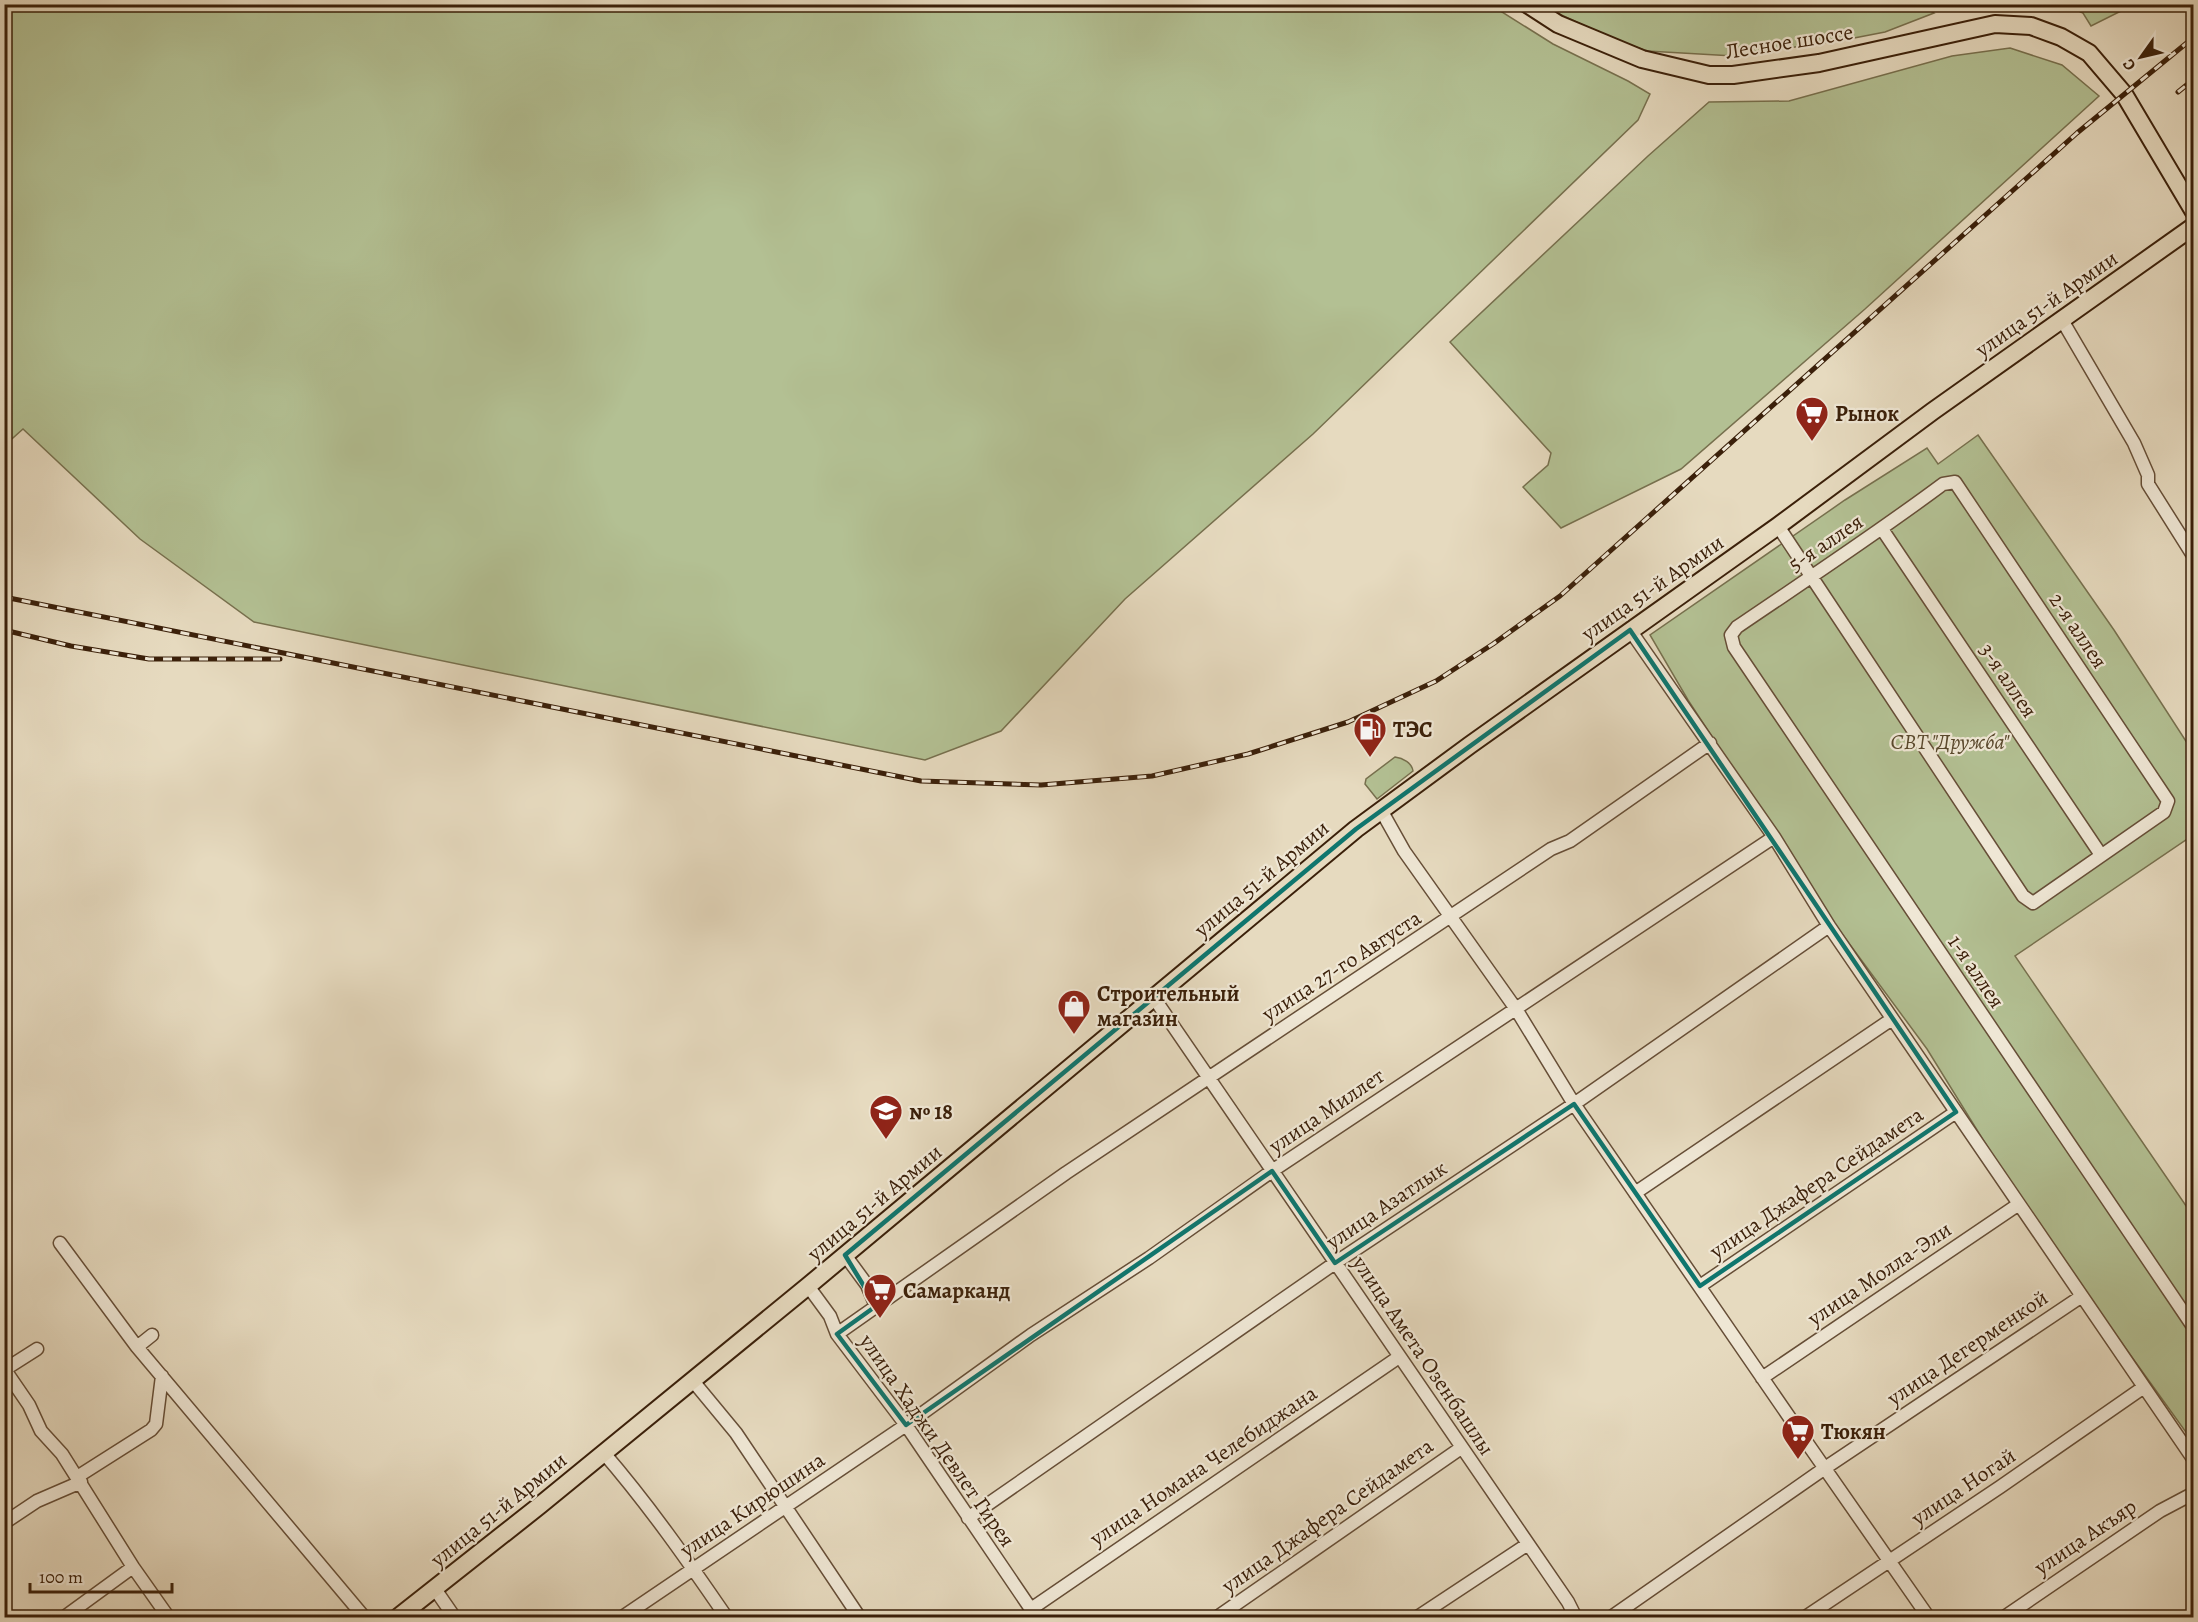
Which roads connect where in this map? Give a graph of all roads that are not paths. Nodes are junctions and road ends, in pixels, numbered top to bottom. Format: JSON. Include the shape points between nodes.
{"nodes":[{"id":1,"x":1527,"y":4,"type":"edge"},
{"id":2,"x":2193,"y":212,"type":"edge"},
{"id":3,"x":2193,"y":226,"type":"edge"},
{"id":4,"x":2062,"y":320,"type":"junction"},
{"id":5,"x":1943,"y":484,"type":"joint"},
{"id":6,"x":1778,"y":526,"type":"junction"},
{"id":7,"x":1882,"y":529,"type":"junction"},
{"id":8,"x":2193,"y":557,"type":"edge"},
{"id":9,"x":1811,"y":576,"type":"junction"},
{"id":10,"x":1630,"y":630,"type":"junction"},
{"id":11,"x":1731,"y":635,"type":"joint"},
{"id":12,"x":1710,"y":743,"type":"junction"},
{"id":13,"x":1381,"y":810,"type":"junction"},
{"id":14,"x":1774,"y":837,"type":"junction"},
{"id":15,"x":2101,"y":855,"type":"junction"},
{"id":16,"x":1452,"y":917,"type":"junction"},
{"id":17,"x":1829,"y":926,"type":"junction"},
{"id":18,"x":1154,"y":998,"type":"junction"},
{"id":19,"x":1516,"y":1009,"type":"junction"},
{"id":20,"x":1892,"y":1019,"type":"junction"},
{"id":21,"x":1208,"y":1077,"type":"junction"},
{"id":22,"x":1574,"y":1104,"type":"junction"},
{"id":23,"x":1956,"y":1112,"type":"junction"},
{"id":24,"x":1272,"y":1171,"type":"junction"},
{"id":25,"x":1635,"y":1193,"type":"junction"},
{"id":26,"x":2019,"y":1204,"type":"junction"},
{"id":27,"x":60,"y":1243,"type":"dead end"},
{"id":28,"x":845,"y":1256,"type":"junction"},
{"id":29,"x":1335,"y":1263,"type":"junction"},
{"id":30,"x":808,"y":1286,"type":"junction"},
{"id":31,"x":1700,"y":1286,"type":"junction"},
{"id":32,"x":2082,"y":1296,"type":"junction"},
{"id":33,"x":876,"y":1306,"type":"junction"},
{"id":34,"x":2193,"y":1328,"type":"edge"},
{"id":35,"x":837,"y":1334,"type":"junction"},
{"id":36,"x":152,"y":1335,"type":"dead end"},
{"id":37,"x":137,"y":1347,"type":"junction"},
{"id":38,"x":37,"y":1349,"type":"dead end"},
{"id":39,"x":1399,"y":1357,"type":"junction"},
{"id":40,"x":5,"y":1370,"type":"edge"},
{"id":41,"x":162,"y":1376,"type":"junction"},
{"id":42,"x":1762,"y":1378,"type":"junction"},
{"id":43,"x":693,"y":1381,"type":"junction"},
{"id":44,"x":2144,"y":1387,"type":"junction"},
{"id":45,"x":906,"y":1425,"type":"junction"},
{"id":46,"x":1461,"y":1448,"type":"junction"},
{"id":47,"x":603,"y":1452,"type":"junction"},
{"id":48,"x":2193,"y":1460,"type":"edge"},
{"id":49,"x":1825,"y":1468,"type":"junction"},
{"id":50,"x":79,"y":1480,"type":"junction"},
{"id":51,"x":2193,"y":1493,"type":"edge"},
{"id":52,"x":785,"y":1506,"type":"junction"},
{"id":53,"x":968,"y":1518,"type":"junction"},
{"id":54,"x":4,"y":1523,"type":"edge"},
{"id":55,"x":1527,"y":1544,"type":"junction"},
{"id":56,"x":1889,"y":1560,"type":"junction"},
{"id":57,"x":133,"y":1567,"type":"junction"},
{"id":58,"x":694,"y":1569,"type":"junction"},
{"id":59,"x":435,"y":1589,"type":"junction"},
{"id":60,"x":1034,"y":1613,"type":"edge"},
{"id":61,"x":63,"y":1617,"type":"edge"},
{"id":62,"x":169,"y":1617,"type":"edge"},
{"id":63,"x":365,"y":1617,"type":"edge"},
{"id":64,"x":397,"y":1617,"type":"edge"},
{"id":65,"x":455,"y":1617,"type":"edge"},
{"id":66,"x":621,"y":1617,"type":"edge"},
{"id":67,"x":727,"y":1617,"type":"edge"},
{"id":68,"x":861,"y":1617,"type":"edge"},
{"id":69,"x":1216,"y":1617,"type":"edge"},
{"id":70,"x":1416,"y":1617,"type":"edge"},
{"id":71,"x":1576,"y":1617,"type":"edge"},
{"id":72,"x":1610,"y":1617,"type":"edge"},
{"id":73,"x":1804,"y":1617,"type":"edge"},
{"id":74,"x":1929,"y":1617,"type":"edge"},
{"id":75,"x":2002,"y":1617,"type":"edge"}],
"edges":[{"from":1,"to":2,"type":"main road","name":"Лесное шоссе","via":[[1558,24],[1642,59],[1709,75],[1820,63],[1995,24],[2031,26],[2089,53],[2124,94]]},
{"from":3,"to":4,"type":"main road","name":"улица 51-й Армии"},
{"from":4,"to":6,"type":"main road","name":"улица 51-й Армии"},
{"from":4,"to":8,"type":"street","via":[[2134,443],[2148,483]]},
{"from":5,"to":7,"type":"street","name":"5-я аллея"},
{"from":5,"to":15,"type":"street","name":"2-я аллея","via":[[1955,482],[1962,491],[2168,801],[2164,812]]},
{"from":6,"to":9,"type":"street"},
{"from":6,"to":10,"type":"main road","name":"улица 51-й Армии"},
{"from":7,"to":9,"type":"street","name":"5-я аллея"},
{"from":7,"to":15,"type":"street","name":"3-я аллея"},
{"from":9,"to":11,"type":"street","name":"5-я аллея"},
{"from":9,"to":15,"type":"street","via":[[2023,896],[2033,903]]},
{"from":10,"to":12,"type":"street"},
{"from":10,"to":13,"type":"main road","name":"улица 51-й Армии"},
{"from":11,"to":34,"type":"street","name":"1-я аллея","via":[[1734,647]]},
{"from":12,"to":14,"type":"street"},
{"from":12,"to":16,"type":"street","name":"улица 27-го Августа"},
{"from":13,"to":16,"type":"street","via":[[1404,851]]},
{"from":13,"to":18,"type":"main road","name":"улица 51-й Армии"},
{"from":14,"to":17,"type":"street"},
{"from":14,"to":19,"type":"street","name":"улица Миллет"},
{"from":16,"to":19,"type":"street"},
{"from":16,"to":21,"type":"street","name":"улица 27-го Августа"},
{"from":17,"to":20,"type":"street"},
{"from":17,"to":22,"type":"street","name":"улица Азатлык"},
{"from":18,"to":21,"type":"street","name":"улица Амета Озенбашлы"},
{"from":18,"to":28,"type":"main road","name":"улица 51-й Армии"},
{"from":19,"to":22,"type":"street"},
{"from":19,"to":24,"type":"street","name":"улица Миллет"},
{"from":20,"to":23,"type":"street"},
{"from":20,"to":25,"type":"street"},
{"from":21,"to":24,"type":"street","name":"улица Амета Озенбашлы"},
{"from":21,"to":33,"type":"street","name":"улица 27-го Августа"},
{"from":22,"to":25,"type":"street"},
{"from":22,"to":29,"type":"street","name":"улица Азатлык"},
{"from":23,"to":26,"type":"street"},
{"from":23,"to":31,"type":"street","name":"улица Джафера Сейдамета"},
{"from":24,"to":29,"type":"street","name":"улица Амета Озенбашлы"},
{"from":24,"to":45,"type":"street","name":"улица Миллет"},
{"from":25,"to":31,"type":"street"},
{"from":26,"to":32,"type":"street"},
{"from":26,"to":42,"type":"street","name":"улица Молла-Эли"},
{"from":27,"to":37,"type":"street"},
{"from":28,"to":30,"type":"main road","name":"улица 51-й Армии"},
{"from":28,"to":33,"type":"street","via":[[867,1285]]},
{"from":29,"to":39,"type":"street","name":"улица Амета Озенбашлы"},
{"from":29,"to":53,"type":"street","name":"улица Азатлык"},
{"from":30,"to":35,"type":"street","name":"улица Хаджи Девлет Гирея","via":[[830,1316]]},
{"from":30,"to":43,"type":"main road","name":"улица 51-й Армии"},
{"from":31,"to":42,"type":"street"},
{"from":32,"to":44,"type":"street"},
{"from":32,"to":49,"type":"street","name":"улица Дегерменкой"},
{"from":33,"to":35,"type":"street","name":"улица 27-го Августа"},
{"from":35,"to":45,"type":"street","name":"улица Хаджи Девлет Гирея"},
{"from":36,"to":37,"type":"street"},
{"from":37,"to":41,"type":"street"},
{"from":38,"to":40,"type":"street"},
{"from":39,"to":46,"type":"street","name":"улица Амета Озенбашлы"},
{"from":39,"to":60,"type":"street","name":"улица Номана Челебиджана"},
{"from":40,"to":50,"type":"street","via":[[41,1431]]},
{"from":41,"to":50,"type":"street","via":[[156,1424]]},
{"from":41,"to":63,"type":"street"},
{"from":42,"to":49,"type":"street"},
{"from":43,"to":47,"type":"main road","name":"улица 51-й Армии"},
{"from":43,"to":52,"type":"street","via":[[736,1433]]},
{"from":44,"to":48,"type":"street"},
{"from":44,"to":56,"type":"street","name":"улица Ногай"},
{"from":45,"to":52,"type":"street","name":"улица Кирюшина"},
{"from":45,"to":53,"type":"street","name":"улица Хаджи Девлет Гирея"},
{"from":46,"to":55,"type":"street","name":"улица Амета Озенбашлы"},
{"from":46,"to":69,"type":"street","name":"улица Джафера Сейдамета"},
{"from":47,"to":58,"type":"street"},
{"from":47,"to":59,"type":"main road","name":"улица 51-й Армии"},
{"from":49,"to":56,"type":"street"},
{"from":49,"to":72,"type":"street","name":"улица Дегерменкой"},
{"from":50,"to":54,"type":"street"},
{"from":50,"to":57,"type":"street"},
{"from":51,"to":75,"type":"street","name":"улица Акъяр"},
{"from":52,"to":58,"type":"street","name":"улица Кирюшина"},
{"from":52,"to":68,"type":"street"},
{"from":53,"to":60,"type":"street","name":"улица Хаджи Девлет Гирея"},
{"from":55,"to":70,"type":"street"},
{"from":55,"to":71,"type":"street","name":"улица Амета Озенбашлы"},
{"from":56,"to":73,"type":"street","name":"улица Ногай"},
{"from":56,"to":74,"type":"street"},
{"from":57,"to":61,"type":"street"},
{"from":57,"to":62,"type":"street"},
{"from":58,"to":66,"type":"street","name":"улица Кирюшина"},
{"from":58,"to":67,"type":"street"},
{"from":59,"to":64,"type":"main road","name":"улица 51-й Армии"},
{"from":59,"to":65,"type":"street"}]}
